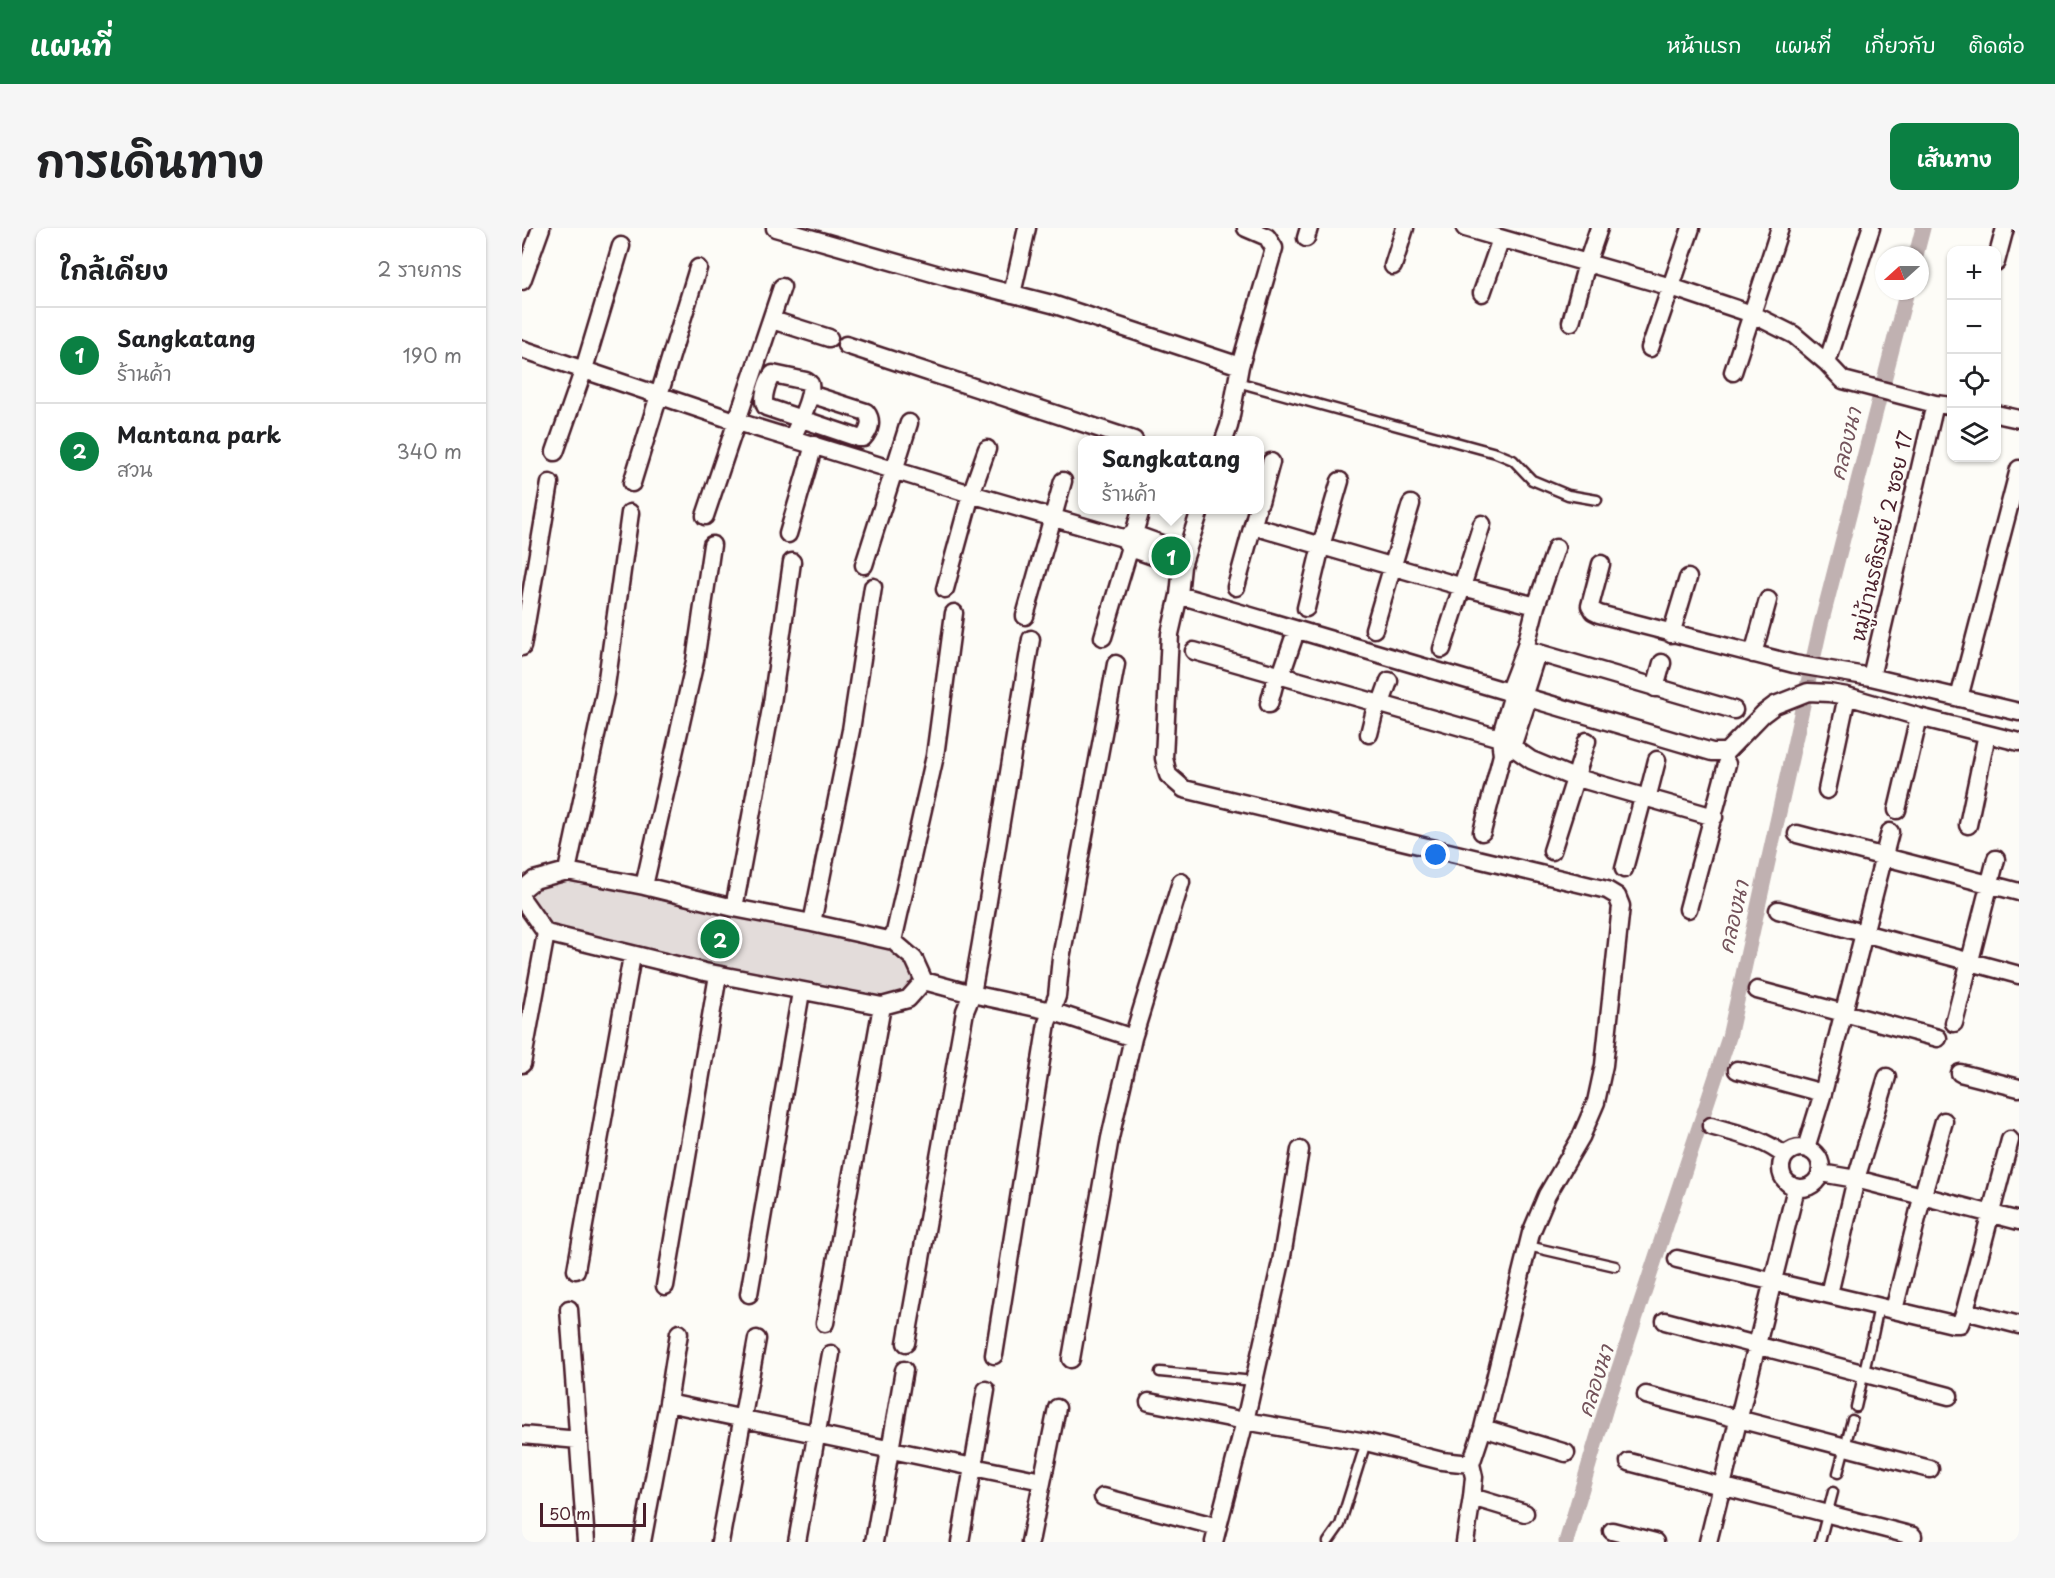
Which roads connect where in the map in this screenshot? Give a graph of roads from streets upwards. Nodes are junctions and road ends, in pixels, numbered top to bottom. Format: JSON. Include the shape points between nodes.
{"nodes":[{"id":1,"x":541,"y":228,"type":"edge"},
{"id":2,"x":775,"y":228,"type":"edge"},
{"id":3,"x":1027,"y":228,"type":"edge"},
{"id":4,"x":1246,"y":228,"type":"edge"},
{"id":5,"x":1405,"y":228,"type":"edge"},
{"id":6,"x":1465,"y":228,"type":"edge"},
{"id":7,"x":1599,"y":228,"type":"edge"},
{"id":8,"x":1691,"y":228,"type":"edge"},
{"id":9,"x":1780,"y":228,"type":"edge"},
{"id":10,"x":1871,"y":228,"type":"edge"},
{"id":11,"x":2005,"y":228,"type":"edge"},
{"id":12,"x":1500,"y":239,"type":"junction"},
{"id":13,"x":621,"y":246,"type":"dead end"},
{"id":14,"x":2000,"y":246,"type":"edge"},
{"id":15,"x":1587,"y":263,"type":"junction"},
{"id":16,"x":1393,"y":266,"type":"dead end"},
{"id":17,"x":698,"y":268,"type":"dead end"},
{"id":18,"x":522,"y":281,"type":"edge"},
{"id":19,"x":782,"y":287,"type":"dead end"},
{"id":20,"x":1671,"y":287,"type":"junction"},
{"id":21,"x":1482,"y":293,"type":"dead end"},
{"id":22,"x":1012,"y":294,"type":"junction"},
{"id":23,"x":1752,"y":314,"type":"junction"},
{"id":24,"x":772,"y":320,"type":"junction"},
{"id":25,"x":1571,"y":322,"type":"dead end"},
{"id":26,"x":829,"y":338,"type":"dead end"},
{"id":27,"x":846,"y":345,"type":"dead end"},
{"id":28,"x":1650,"y":348,"type":"dead end"},
{"id":29,"x":522,"y":349,"type":"edge"},
{"id":30,"x":1827,"y":363,"type":"junction"},
{"id":31,"x":584,"y":369,"type":"junction"},
{"id":32,"x":1733,"y":372,"type":"dead end"},
{"id":33,"x":1239,"y":374,"type":"junction"},
{"id":34,"x":659,"y":394,"type":"junction"},
{"id":35,"x":810,"y":394,"type":"junction"},
{"id":36,"x":1936,"y":403,"type":"edge"},
{"id":37,"x":2001,"y":415,"type":"edge"},
{"id":38,"x":800,"y":418,"type":"junction"},
{"id":39,"x":2019,"y":419,"type":"edge"},
{"id":40,"x":738,"y":422,"type":"junction"},
{"id":41,"x":909,"y":423,"type":"dead end"},
{"id":42,"x":1119,"y":436,"type":"edge"},
{"id":43,"x":1226,"y":436,"type":"edge"},
{"id":44,"x":792,"y":439,"type":"junction"},
{"id":45,"x":814,"y":445,"type":"junction"},
{"id":46,"x":987,"y":449,"type":"dead end"},
{"id":47,"x":555,"y":452,"type":"dead end"},
{"id":48,"x":1271,"y":462,"type":"dead end"},
{"id":49,"x":2019,"y":469,"type":"edge"},
{"id":50,"x":894,"y":470,"type":"junction"},
{"id":51,"x":1063,"y":481,"type":"dead end"},
{"id":52,"x":1340,"y":481,"type":"dead end"},
{"id":53,"x":550,"y":483,"type":"dead end"},
{"id":54,"x":632,"y":483,"type":"dead end"},
{"id":55,"x":1264,"y":487,"type":"edge"},
{"id":56,"x":971,"y":494,"type":"junction"},
{"id":57,"x":1411,"y":504,"type":"dead end"},
{"id":58,"x":630,"y":513,"type":"dead end"},
{"id":59,"x":1139,"y":514,"type":"edge"},
{"id":60,"x":1199,"y":514,"type":"edge"},
{"id":61,"x":705,"y":516,"type":"dead end"},
{"id":62,"x":1052,"y":518,"type":"junction"},
{"id":63,"x":1255,"y":518,"type":"edge"},
{"id":64,"x":1482,"y":525,"type":"dead end"},
{"id":65,"x":788,"y":534,"type":"dead end"},
{"id":66,"x":1129,"y":540,"type":"junction"},
{"id":67,"x":712,"y":545,"type":"dead end"},
{"id":68,"x":1321,"y":546,"type":"junction"},
{"id":69,"x":1556,"y":548,"type":"dead end"},
{"id":70,"x":1184,"y":559,"type":"junction"},
{"id":71,"x":792,"y":562,"type":"dead end"},
{"id":72,"x":1600,"y":564,"type":"dead end"},
{"id":73,"x":864,"y":565,"type":"dead end"},
{"id":74,"x":1393,"y":567,"type":"junction"},
{"id":75,"x":1688,"y":578,"type":"dead end"},
{"id":76,"x":1236,"y":586,"type":"dead end"},
{"id":77,"x":873,"y":587,"type":"dead end"},
{"id":78,"x":1463,"y":587,"type":"junction"},
{"id":79,"x":945,"y":589,"type":"dead end"},
{"id":80,"x":1179,"y":595,"type":"junction"},
{"id":81,"x":1768,"y":600,"type":"dead end"},
{"id":82,"x":1536,"y":606,"type":"junction"},
{"id":83,"x":1306,"y":608,"type":"dead end"},
{"id":84,"x":954,"y":613,"type":"dead end"},
{"id":85,"x":1025,"y":616,"type":"dead end"},
{"id":86,"x":1374,"y":629,"type":"dead end"},
{"id":87,"x":1671,"y":634,"type":"junction"},
{"id":88,"x":1103,"y":637,"type":"dead end"},
{"id":89,"x":523,"y":639,"type":"edge"},
{"id":90,"x":1031,"y":639,"type":"dead end"},
{"id":91,"x":1293,"y":640,"type":"dead end"},
{"id":92,"x":1442,"y":649,"type":"dead end"},
{"id":93,"x":1194,"y":651,"type":"dead end"},
{"id":94,"x":1531,"y":651,"type":"junction"},
{"id":95,"x":1753,"y":654,"type":"junction"},
{"id":96,"x":1662,"y":663,"type":"dead end"},
{"id":97,"x":1116,"y":664,"type":"dead end"},
{"id":98,"x":1279,"y":675,"type":"junction"},
{"id":99,"x":1871,"y":677,"type":"junction"},
{"id":100,"x":1389,"y":681,"type":"dead end"},
{"id":101,"x":1655,"y":688,"type":"junction"},
{"id":102,"x":1518,"y":696,"type":"junction"},
{"id":103,"x":1847,"y":696,"type":"junction"},
{"id":104,"x":1959,"y":698,"type":"junction"},
{"id":105,"x":1379,"y":703,"type":"junction"},
{"id":106,"x":1269,"y":704,"type":"dead end"},
{"id":107,"x":1734,"y":710,"type":"dead end"},
{"id":108,"x":2019,"y":712,"type":"edge"},
{"id":109,"x":1919,"y":717,"type":"junction"},
{"id":110,"x":1369,"y":734,"type":"dead end"},
{"id":111,"x":1987,"y":735,"type":"junction"},
{"id":112,"x":1587,"y":741,"type":"dead end"},
{"id":113,"x":2019,"y":742,"type":"edge"},
{"id":114,"x":1505,"y":746,"type":"junction"},
{"id":115,"x":1657,"y":760,"type":"dead end"},
{"id":116,"x":1727,"y":764,"type":"dead end"},
{"id":117,"x":1575,"y":778,"type":"junction"},
{"id":118,"x":1827,"y":790,"type":"dead end"},
{"id":119,"x":1645,"y":798,"type":"junction"},
{"id":120,"x":1897,"y":810,"type":"dead end"},
{"id":121,"x":1714,"y":817,"type":"junction"},
{"id":122,"x":1968,"y":825,"type":"dead end"},
{"id":123,"x":1482,"y":832,"type":"dead end"},
{"id":124,"x":1890,"y":832,"type":"dead end"},
{"id":125,"x":1797,"y":834,"type":"dead end"},
{"id":126,"x":1552,"y":850,"type":"dead end"},
{"id":127,"x":1883,"y":857,"type":"junction"},
{"id":128,"x":1995,"y":859,"type":"dead end"},
{"id":129,"x":1624,"y":868,"type":"dead end"},
{"id":130,"x":567,"y":871,"type":"junction"},
{"id":131,"x":1181,"y":882,"type":"dead end"},
{"id":132,"x":1989,"y":885,"type":"junction"},
{"id":133,"x":644,"y":886,"type":"junction"},
{"id":134,"x":522,"y":890,"type":"edge"},
{"id":135,"x":2019,"y":892,"type":"edge"},
{"id":136,"x":522,"y":899,"type":"edge"},
{"id":137,"x":734,"y":908,"type":"junction"},
{"id":138,"x":1688,"y":909,"type":"dead end"},
{"id":139,"x":1778,"y":910,"type":"dead end"},
{"id":140,"x":812,"y":922,"type":"junction"},
{"id":141,"x":546,"y":933,"type":"junction"},
{"id":142,"x":1864,"y":933,"type":"junction"},
{"id":143,"x":893,"y":941,"type":"junction"},
{"id":144,"x":632,"y":956,"type":"junction"},
{"id":145,"x":1970,"y":960,"type":"junction"},
{"id":146,"x":718,"y":975,"type":"junction"},
{"id":147,"x":2019,"y":975,"type":"edge"},
{"id":148,"x":924,"y":981,"type":"junction"},
{"id":149,"x":1757,"y":990,"type":"dead end"},
{"id":150,"x":801,"y":992,"type":"junction"},
{"id":151,"x":972,"y":994,"type":"junction"},
{"id":152,"x":882,"y":1006,"type":"junction"},
{"id":153,"x":1051,"y":1011,"type":"junction"},
{"id":154,"x":1843,"y":1013,"type":"junction"},
{"id":155,"x":1954,"y":1023,"type":"dead end"},
{"id":156,"x":1133,"y":1038,"type":"junction"},
{"id":157,"x":1938,"y":1038,"type":"dead end"},
{"id":158,"x":522,"y":1064,"type":"edge"},
{"id":159,"x":1737,"y":1070,"type":"dead end"},
{"id":160,"x":1960,"y":1073,"type":"dead end"},
{"id":161,"x":1887,"y":1077,"type":"dead end"},
{"id":162,"x":2019,"y":1088,"type":"edge"},
{"id":163,"x":1823,"y":1093,"type":"junction"},
{"id":164,"x":1944,"y":1121,"type":"dead end"},
{"id":165,"x":1711,"y":1126,"type":"dead end"},
{"id":166,"x":2010,"y":1140,"type":"dead end"},
{"id":167,"x":1806,"y":1148,"type":"junction"},
{"id":168,"x":1300,"y":1150,"type":"dead end"},
{"id":169,"x":1785,"y":1156,"type":"junction"},
{"id":170,"x":1821,"y":1173,"type":"junction"},
{"id":171,"x":1856,"y":1179,"type":"junction"},
{"id":172,"x":1796,"y":1188,"type":"junction"},
{"id":173,"x":1922,"y":1198,"type":"junction"},
{"id":174,"x":1991,"y":1215,"type":"junction"},
{"id":175,"x":2019,"y":1221,"type":"edge"},
{"id":176,"x":1677,"y":1260,"type":"dead end"},
{"id":177,"x":576,"y":1270,"type":"dead end"},
{"id":178,"x":1773,"y":1282,"type":"junction"},
{"id":179,"x":665,"y":1286,"type":"dead end"},
{"id":180,"x":749,"y":1294,"type":"dead end"},
{"id":181,"x":1829,"y":1294,"type":"junction"},
{"id":182,"x":1886,"y":1308,"type":"junction"},
{"id":183,"x":568,"y":1309,"type":"dead end"},
{"id":184,"x":1965,"y":1311,"type":"junction"},
{"id":185,"x":1665,"y":1321,"type":"dead end"},
{"id":186,"x":825,"y":1323,"type":"dead end"},
{"id":187,"x":2019,"y":1325,"type":"edge"},
{"id":188,"x":679,"y":1333,"type":"dead end"},
{"id":189,"x":757,"y":1339,"type":"dead end"},
{"id":190,"x":906,"y":1342,"type":"dead end"},
{"id":191,"x":1758,"y":1346,"type":"junction"},
{"id":192,"x":831,"y":1354,"type":"dead end"},
{"id":193,"x":994,"y":1355,"type":"dead end"},
{"id":194,"x":1071,"y":1359,"type":"dead end"},
{"id":195,"x":904,"y":1371,"type":"dead end"},
{"id":196,"x":986,"y":1390,"type":"dead end"},
{"id":197,"x":1646,"y":1395,"type":"dead end"},
{"id":198,"x":1949,"y":1396,"type":"dead end"},
{"id":199,"x":1149,"y":1402,"type":"dead end"},
{"id":200,"x":668,"y":1403,"type":"junction"},
{"id":201,"x":1057,"y":1408,"type":"dead end"},
{"id":202,"x":743,"y":1419,"type":"junction"},
{"id":203,"x":1739,"y":1419,"type":"junction"},
{"id":204,"x":1245,"y":1421,"type":"junction"},
{"id":205,"x":1483,"y":1428,"type":"junction"},
{"id":206,"x":522,"y":1435,"type":"edge"},
{"id":207,"x":816,"y":1435,"type":"junction"},
{"id":208,"x":579,"y":1440,"type":"junction"},
{"id":209,"x":890,"y":1450,"type":"junction"},
{"id":210,"x":1566,"y":1453,"type":"dead end"},
{"id":211,"x":1629,"y":1462,"type":"dead end"},
{"id":212,"x":1471,"y":1464,"type":"junction"},
{"id":213,"x":973,"y":1467,"type":"junction"},
{"id":214,"x":1930,"y":1469,"type":"dead end"},
{"id":215,"x":1042,"y":1481,"type":"junction"},
{"id":216,"x":1722,"y":1486,"type":"junction"},
{"id":217,"x":1103,"y":1497,"type":"dead end"},
{"id":218,"x":1472,"y":1497,"type":"junction"},
{"id":219,"x":1525,"y":1513,"type":"dead end"},
{"id":220,"x":1612,"y":1531,"type":"dead end"},
{"id":221,"x":1216,"y":1535,"type":"edge"},
{"id":222,"x":1913,"y":1536,"type":"dead end"},
{"id":223,"x":586,"y":1542,"type":"edge"},
{"id":224,"x":642,"y":1542,"type":"edge"},
{"id":225,"x":720,"y":1542,"type":"edge"},
{"id":226,"x":797,"y":1542,"type":"edge"},
{"id":227,"x":874,"y":1542,"type":"edge"},
{"id":228,"x":960,"y":1542,"type":"edge"},
{"id":229,"x":1030,"y":1542,"type":"edge"},
{"id":230,"x":1465,"y":1542,"type":"edge"},
{"id":231,"x":1655,"y":1542,"type":"edge"},
{"id":232,"x":1708,"y":1542,"type":"edge"}],
"edges":[{"from":1,"to":18,"type":"street"},
{"from":2,"to":22,"type":"street"},
{"from":3,"to":22,"type":"street"},
{"from":4,"to":33,"type":"street","via":[[1267,237],[1274,248]]},
{"from":5,"to":16,"type":"street"},
{"from":6,"to":12,"type":"street"},
{"from":7,"to":15,"type":"street"},
{"from":8,"to":20,"type":"street"},
{"from":9,"to":23,"type":"street"},
{"from":10,"to":30,"type":"street"},
{"from":11,"to":14,"type":"street"},
{"from":12,"to":15,"type":"street"},
{"from":12,"to":21,"type":"street"},
{"from":13,"to":31,"type":"street"},
{"from":15,"to":20,"type":"street"},
{"from":15,"to":25,"type":"street"},
{"from":17,"to":34,"type":"street"},
{"from":19,"to":24,"type":"street"},
{"from":20,"to":23,"type":"street"},
{"from":20,"to":28,"type":"street"},
{"from":22,"to":33,"type":"street","via":[[1052,304]]},
{"from":23,"to":30,"type":"street","via":[[1794,335]]},
{"from":23,"to":32,"type":"street"},
{"from":24,"to":26,"type":"street"},
{"from":24,"to":40,"type":"street"},
{"from":27,"to":42,"type":"street"},
{"from":29,"to":31,"type":"street"},
{"from":30,"to":36,"type":"street","via":[[1843,380]]},
{"from":31,"to":34,"type":"street"},
{"from":31,"to":47,"type":"street"},
{"from":33,"to":43,"type":"street"},
{"from":34,"to":40,"type":"street"},
{"from":34,"to":54,"type":"street"},
{"from":35,"to":38,"type":"street"},
{"from":35,"to":38,"type":"street","via":[[806,381],[777,374],[770,377],[764,405]]},
{"from":35,"to":38,"type":"street","via":[[866,412],[871,417],[870,424],[863,438],[858,438]]},
{"from":36,"to":99,"type":"street","name":"หมู่บ้านรติรมย์ 2 ซอย 17"},
{"from":37,"to":39,"type":"street"},
{"from":38,"to":44,"type":"street"},
{"from":40,"to":44,"type":"street"},
{"from":40,"to":61,"type":"street"},
{"from":41,"to":50,"type":"street"},
{"from":44,"to":45,"type":"street"},
{"from":45,"to":50,"type":"street"},
{"from":45,"to":65,"type":"street"},
{"from":46,"to":56,"type":"street"},
{"from":48,"to":55,"type":"street"},
{"from":49,"to":104,"type":"street"},
{"from":50,"to":56,"type":"street"},
{"from":50,"to":73,"type":"street"},
{"from":51,"to":62,"type":"street"},
{"from":52,"to":68,"type":"street"},
{"from":53,"to":89,"type":"street"},
{"from":56,"to":62,"type":"street"},
{"from":56,"to":79,"type":"street"},
{"from":57,"to":74,"type":"street"},
{"from":58,"to":130,"type":"street","via":[[605,693]]},
{"from":59,"to":66,"type":"street"},
{"from":60,"to":70,"type":"street"},
{"from":62,"to":66,"type":"street"},
{"from":62,"to":85,"type":"street"},
{"from":63,"to":68,"type":"street"},
{"from":63,"to":76,"type":"street"},
{"from":64,"to":78,"type":"street"},
{"from":66,"to":70,"type":"street"},
{"from":66,"to":88,"type":"street"},
{"from":67,"to":133,"type":"street","via":[[695,661]]},
{"from":68,"to":74,"type":"street"},
{"from":68,"to":83,"type":"street"},
{"from":69,"to":82,"type":"street"},
{"from":70,"to":80,"type":"street"},
{"from":71,"to":137,"type":"street","via":[[772,703]]},
{"from":72,"to":87,"type":"street","via":[[1590,606],[1593,611]]},
{"from":74,"to":78,"type":"street"},
{"from":74,"to":86,"type":"street"},
{"from":75,"to":87,"type":"street"},
{"from":77,"to":140,"type":"street","via":[[851,730]]},
{"from":78,"to":82,"type":"street"},
{"from":78,"to":92,"type":"street"},
{"from":80,"to":102,"type":"street"},
{"from":80,"to":205,"type":"street","via":[[1170,634],[1164,758],[1168,775],[1184,789],[1607,890],[1617,896],[1621,906],[1604,1065],[1596,1102],[1581,1137],[1547,1195],[1528,1246]]},
{"from":81,"to":95,"type":"street"},
{"from":82,"to":94,"type":"street"},
{"from":84,"to":143,"type":"street","via":[[935,756]]},
{"from":87,"to":95,"type":"street"},
{"from":90,"to":151,"type":"street"},
{"from":91,"to":98,"type":"street"},
{"from":93,"to":98,"type":"street"},
{"from":94,"to":101,"type":"street"},
{"from":94,"to":102,"type":"street"},
{"from":95,"to":99,"type":"street"},
{"from":96,"to":101,"type":"street"},
{"from":97,"to":153,"type":"street","via":[[1061,958],[1058,996]]},
{"from":98,"to":105,"type":"street"},
{"from":98,"to":106,"type":"street"},
{"from":99,"to":104,"type":"street"},
{"from":100,"to":105,"type":"street"},
{"from":101,"to":107,"type":"street"},
{"from":102,"to":103,"type":"street","via":[[1721,752],[1731,748],[1763,714],[1787,699],[1808,692]]},
{"from":102,"to":114,"type":"street"},
{"from":103,"to":109,"type":"street"},
{"from":103,"to":118,"type":"street"},
{"from":104,"to":108,"type":"street"},
{"from":105,"to":110,"type":"street"},
{"from":105,"to":114,"type":"street"},
{"from":109,"to":111,"type":"street"},
{"from":109,"to":120,"type":"street"},
{"from":111,"to":113,"type":"street"},
{"from":111,"to":122,"type":"street"},
{"from":112,"to":117,"type":"street"},
{"from":114,"to":117,"type":"street"},
{"from":114,"to":123,"type":"street"},
{"from":115,"to":119,"type":"street"},
{"from":116,"to":121,"type":"street"},
{"from":117,"to":119,"type":"street"},
{"from":117,"to":126,"type":"street"},
{"from":119,"to":121,"type":"street"},
{"from":119,"to":129,"type":"street"},
{"from":121,"to":138,"type":"street"},
{"from":124,"to":127,"type":"street"},
{"from":125,"to":127,"type":"street"},
{"from":127,"to":132,"type":"street"},
{"from":127,"to":142,"type":"street"},
{"from":128,"to":132,"type":"street"},
{"from":130,"to":133,"type":"street"},
{"from":130,"to":134,"type":"street","via":[[534,880]]},
{"from":131,"to":156,"type":"street"},
{"from":132,"to":135,"type":"street"},
{"from":132,"to":145,"type":"street"},
{"from":133,"to":137,"type":"street"},
{"from":136,"to":141,"type":"street"},
{"from":137,"to":140,"type":"street"},
{"from":139,"to":142,"type":"street"},
{"from":140,"to":143,"type":"street"},
{"from":141,"to":144,"type":"street"},
{"from":141,"to":158,"type":"street"},
{"from":142,"to":145,"type":"street"},
{"from":142,"to":154,"type":"street"},
{"from":143,"to":148,"type":"street","via":[[914,959]]},
{"from":144,"to":146,"type":"street"},
{"from":144,"to":177,"type":"street"},
{"from":145,"to":147,"type":"street"},
{"from":145,"to":155,"type":"street"},
{"from":146,"to":150,"type":"street"},
{"from":146,"to":179,"type":"street"},
{"from":148,"to":151,"type":"street"},
{"from":148,"to":152,"type":"street","via":[[908,999]]},
{"from":149,"to":154,"type":"street"},
{"from":150,"to":152,"type":"street"},
{"from":150,"to":180,"type":"street"},
{"from":151,"to":153,"type":"street"},
{"from":151,"to":190,"type":"street"},
{"from":152,"to":186,"type":"street"},
{"from":153,"to":156,"type":"street"},
{"from":153,"to":193,"type":"street"},
{"from":154,"to":157,"type":"street"},
{"from":154,"to":163,"type":"street"},
{"from":156,"to":194,"type":"street","via":[[1110,1138]]},
{"from":159,"to":163,"type":"street"},
{"from":160,"to":162,"type":"street"},
{"from":161,"to":171,"type":"street"},
{"from":163,"to":167,"type":"street"},
{"from":164,"to":173,"type":"street"},
{"from":165,"to":169,"type":"street","via":[[1761,1140]]},
{"from":166,"to":174,"type":"street"},
{"from":167,"to":169,"type":"street","via":[[1791,1150]]},
{"from":167,"to":170,"type":"street","via":[[1819,1158]]},
{"from":168,"to":204,"type":"street","via":[[1281,1262]]},
{"from":169,"to":172,"type":"street","via":[[1781,1171],[1789,1185]]},
{"from":170,"to":171,"type":"street"},
{"from":170,"to":172,"type":"street","via":[[1812,1186]]},
{"from":171,"to":173,"type":"street"},
{"from":171,"to":181,"type":"street"},
{"from":172,"to":178,"type":"street"},
{"from":173,"to":174,"type":"street"},
{"from":173,"to":182,"type":"street"},
{"from":174,"to":175,"type":"street"},
{"from":174,"to":184,"type":"street"},
{"from":176,"to":178,"type":"street"},
{"from":178,"to":181,"type":"street"},
{"from":178,"to":191,"type":"street"},
{"from":181,"to":182,"type":"street"},
{"from":182,"to":184,"type":"street","via":[[1956,1324],[1962,1321]]},
{"from":183,"to":208,"type":"street"},
{"from":184,"to":187,"type":"street"},
{"from":185,"to":191,"type":"street"},
{"from":188,"to":200,"type":"street"},
{"from":189,"to":202,"type":"street"},
{"from":191,"to":198,"type":"street"},
{"from":191,"to":203,"type":"street"},
{"from":192,"to":207,"type":"street"},
{"from":195,"to":209,"type":"street"},
{"from":196,"to":213,"type":"street"},
{"from":197,"to":203,"type":"street"},
{"from":199,"to":204,"type":"street"},
{"from":200,"to":202,"type":"street"},
{"from":200,"to":224,"type":"street"},
{"from":201,"to":215,"type":"street"},
{"from":202,"to":207,"type":"street"},
{"from":202,"to":225,"type":"street"},
{"from":203,"to":214,"type":"street"},
{"from":203,"to":216,"type":"street"},
{"from":204,"to":212,"type":"street"},
{"from":204,"to":221,"type":"street"},
{"from":205,"to":210,"type":"street"},
{"from":205,"to":212,"type":"street"},
{"from":206,"to":208,"type":"street"},
{"from":207,"to":209,"type":"street"},
{"from":207,"to":226,"type":"street"},
{"from":208,"to":223,"type":"street"},
{"from":209,"to":213,"type":"street"},
{"from":209,"to":227,"type":"street"},
{"from":211,"to":216,"type":"street"},
{"from":212,"to":218,"type":"street"},
{"from":213,"to":215,"type":"street"},
{"from":213,"to":228,"type":"street"},
{"from":215,"to":229,"type":"street"},
{"from":216,"to":222,"type":"street"},
{"from":216,"to":232,"type":"street"},
{"from":217,"to":221,"type":"street"},
{"from":218,"to":219,"type":"street"},
{"from":218,"to":230,"type":"street"},
{"from":220,"to":231,"type":"street"}]}
